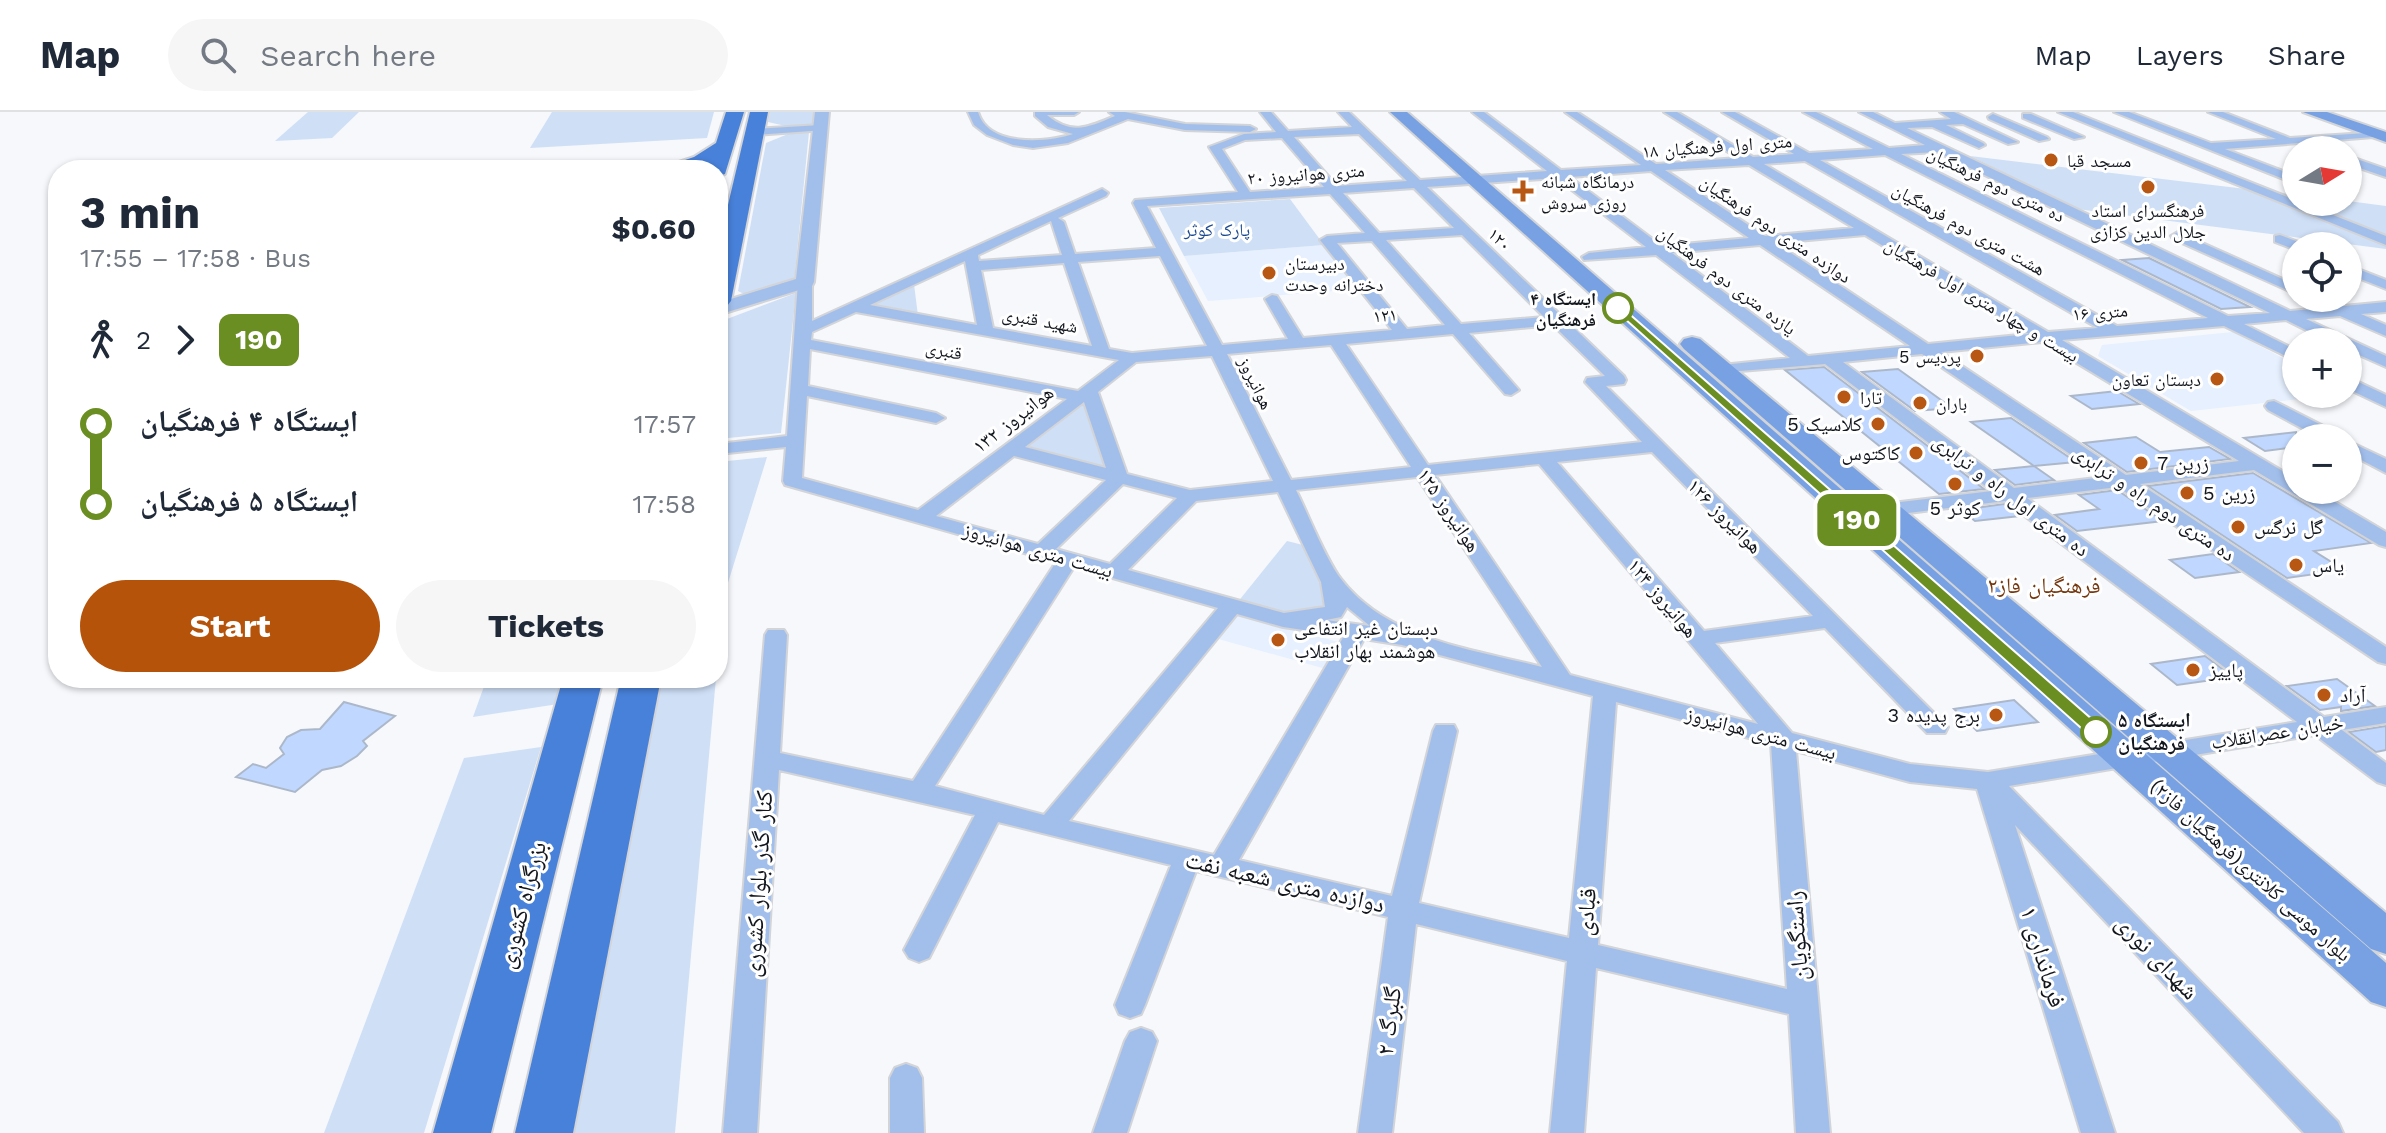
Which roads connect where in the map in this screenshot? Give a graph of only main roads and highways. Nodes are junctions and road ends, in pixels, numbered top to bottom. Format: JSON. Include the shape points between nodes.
{"nodes":[{"id":1,"x":735,"y":112,"type":"edge"},
{"id":2,"x":1398,"y":112,"type":"edge"},
{"id":3,"x":1420,"y":112,"type":"edge"},
{"id":4,"x":2311,"y":112,"type":"edge"},
{"id":5,"x":2326,"y":112,"type":"edge"},
{"id":6,"x":757,"y":122,"type":"edge"},
{"id":7,"x":2385,"y":135,"type":"edge"},
{"id":8,"x":721,"y":159,"type":"edge"},
{"id":9,"x":749,"y":160,"type":"junction"},
{"id":10,"x":728,"y":162,"type":"edge"},
{"id":11,"x":1487,"y":180,"type":"junction"},
{"id":12,"x":728,"y":186,"type":"edge"},
{"id":13,"x":742,"y":188,"type":"junction"},
{"id":14,"x":728,"y":254,"type":"edge"},
{"id":15,"x":580,"y":688,"type":"edge"},
{"id":16,"x":639,"y":688,"type":"edge"},
{"id":17,"x":2386,"y":937,"type":"edge"},
{"id":18,"x":2386,"y":989,"type":"edge"},
{"id":19,"x":462,"y":1133,"type":"edge"},
{"id":20,"x":544,"y":1133,"type":"edge"}],
"edges":[{"from":1,"to":8,"type":"highway"},
{"from":2,"to":11,"type":"main road","name":"بلوار موسی کلانتری(فرهنگیان فاز۲)"},
{"from":3,"to":11,"type":"main road","name":"بلوار موسی کلانتری(فرهنگیان فاز۲)"},
{"from":4,"to":7,"type":"main road"},
{"from":5,"to":7,"type":"main road"},
{"from":6,"to":9,"type":"highway"},
{"from":9,"to":10,"type":"highway"},
{"from":9,"to":13,"type":"highway"},
{"from":11,"to":17,"type":"main road","name":"بلوار موسی کلانتری(فرهنگیان فاز۲)","via":[[1589,257]]},
{"from":11,"to":18,"type":"main road","name":"بلوار موسی کلانتری(فرهنگیان فاز۲)"},
{"from":12,"to":13,"type":"highway"},
{"from":13,"to":14,"type":"highway"},
{"from":15,"to":19,"type":"highway","name":"بزرگراه کشوری"},
{"from":16,"to":20,"type":"highway"}]}
